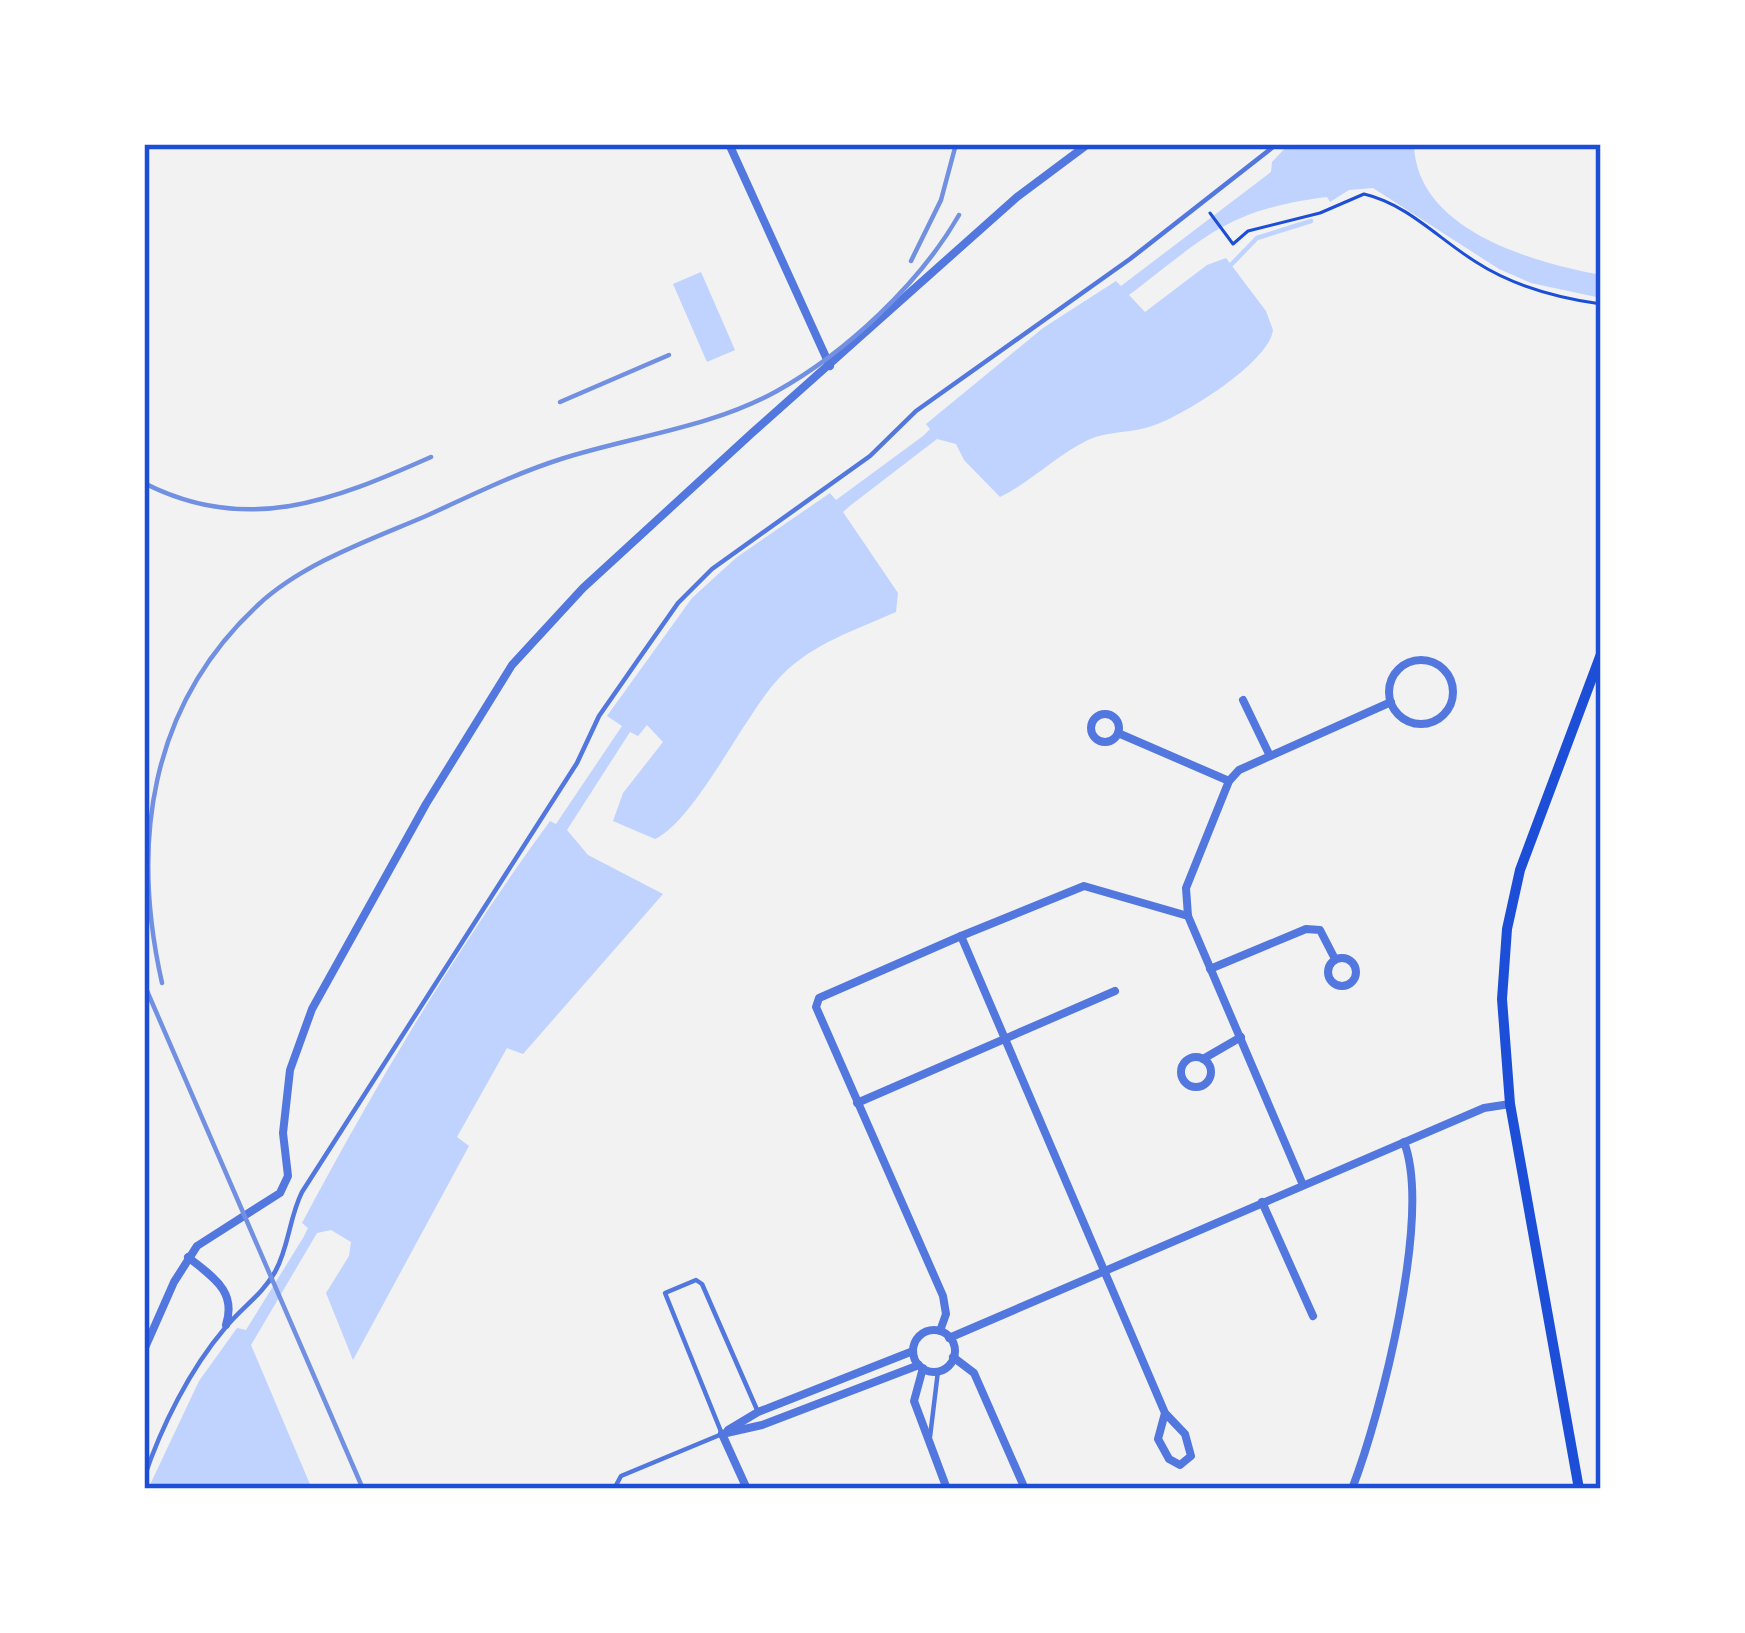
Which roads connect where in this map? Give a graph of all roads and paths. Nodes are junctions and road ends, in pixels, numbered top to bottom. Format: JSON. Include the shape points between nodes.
{"nodes":[{"id":1,"x":729,"y":144,"type":"edge"},
{"id":2,"x":1088,"y":144,"type":"edge"},
{"id":3,"x":1277,"y":144,"type":"edge"},
{"id":4,"x":1209,"y":211,"type":"dead end"},
{"id":5,"x":1601,"y":304,"type":"edge"},
{"id":6,"x":830,"y":366,"type":"junction"},
{"id":7,"x":1601,"y":654,"type":"edge"},
{"id":8,"x":1243,"y":700,"type":"dead end"},
{"id":9,"x":1391,"y":703,"type":"junction"},
{"id":10,"x":1118,"y":733,"type":"dead end"},
{"id":11,"x":1270,"y":756,"type":"junction"},
{"id":12,"x":1229,"y":781,"type":"junction"},
{"id":13,"x":1188,"y":916,"type":"junction"},
{"id":14,"x":961,"y":936,"type":"junction"},
{"id":15,"x":1335,"y":959,"type":"dead end"},
{"id":16,"x":1210,"y":969,"type":"junction"},
{"id":17,"x":1115,"y":991,"type":"dead end"},
{"id":18,"x":1240,"y":1036,"type":"junction"},
{"id":19,"x":1005,"y":1039,"type":"junction"},
{"id":20,"x":1203,"y":1059,"type":"dead end"},
{"id":21,"x":857,"y":1103,"type":"junction"},
{"id":22,"x":1510,"y":1104,"type":"junction"},
{"id":23,"x":1404,"y":1142,"type":"junction"},
{"id":24,"x":1303,"y":1185,"type":"junction"},
{"id":25,"x":1262,"y":1202,"type":"junction"},
{"id":26,"x":188,"y":1257,"type":"junction"},
{"id":27,"x":1106,"y":1270,"type":"junction"},
{"id":28,"x":1313,"y":1316,"type":"dead end"},
{"id":29,"x":226,"y":1325,"type":"junction"},
{"id":30,"x":940,"y":1331,"type":"junction"},
{"id":31,"x":950,"y":1338,"type":"junction"},
{"id":32,"x":144,"y":1350,"type":"edge"},
{"id":33,"x":913,"y":1351,"type":"junction"},
{"id":34,"x":953,"y":1357,"type":"junction"},
{"id":35,"x":921,"y":1367,"type":"junction"},
{"id":36,"x":938,"y":1371,"type":"junction"},
{"id":37,"x":758,"y":1412,"type":"junction"},
{"id":38,"x":1165,"y":1413,"type":"junction"},
{"id":39,"x":722,"y":1433,"type":"junction"},
{"id":40,"x":929,"y":1444,"type":"junction"},
{"id":41,"x":144,"y":1478,"type":"edge"},
{"id":42,"x":614,"y":1489,"type":"edge"},
{"id":43,"x":747,"y":1489,"type":"edge"},
{"id":44,"x":946,"y":1489,"type":"edge"},
{"id":45,"x":1025,"y":1489,"type":"edge"},
{"id":46,"x":1352,"y":1489,"type":"edge"},
{"id":47,"x":1579,"y":1489,"type":"edge"}],
"edges":[{"from":1,"to":6,"type":"street"},
{"from":2,"to":6,"type":"street","via":[[1017,197]]},
{"from":3,"to":29,"type":"lane","via":[[916,411],[870,456],[726,558],[678,603],[598,716],[577,763],[302,1192],[268,1282]]},
{"from":4,"to":5,"type":"path","via":[[1233,244],[1248,231],[1364,194],[1394,203],[1516,283]]},
{"from":6,"to":26,"type":"street","via":[[583,588],[512,665],[312,1010],[290,1070],[280,1193],[206,1237]]},
{"from":7,"to":22,"type":"main road","via":[[1543,799],[1507,928],[1502,999]]},
{"from":8,"to":11,"type":"street"},
{"from":9,"to":9,"type":"street","via":[[1412,722],[1432,722],[1452,700],[1451,680],[1437,664],[1416,660],[1397,671]]},
{"from":9,"to":11,"type":"street"},
{"from":10,"to":12,"type":"street"},
{"from":11,"to":12,"type":"street"},
{"from":12,"to":13,"type":"street","via":[[1186,888]]},
{"from":13,"to":14,"type":"street","via":[[1084,886]]},
{"from":13,"to":16,"type":"street"},
{"from":14,"to":19,"type":"street"},
{"from":14,"to":21,"type":"street","via":[[819,998]]},
{"from":15,"to":16,"type":"street","via":[[1320,930],[1306,929]]},
{"from":16,"to":18,"type":"street"},
{"from":17,"to":19,"type":"street"},
{"from":18,"to":20,"type":"street"},
{"from":18,"to":24,"type":"street"},
{"from":19,"to":21,"type":"street"},
{"from":19,"to":27,"type":"street"},
{"from":21,"to":30,"type":"street","via":[[943,1296]]},
{"from":22,"to":23,"type":"street"},
{"from":22,"to":47,"type":"main road"},
{"from":23,"to":24,"type":"street"},
{"from":23,"to":46,"type":"street","via":[[1413,1180],[1401,1300]]},
{"from":24,"to":25,"type":"street"},
{"from":25,"to":27,"type":"street"},
{"from":25,"to":28,"type":"street"},
{"from":26,"to":29,"type":"street","via":[[227,1294]]},
{"from":26,"to":32,"type":"street"},
{"from":27,"to":31,"type":"street"},
{"from":27,"to":38,"type":"street"},
{"from":29,"to":41,"type":"lane"},
{"from":30,"to":31,"type":"street"},
{"from":30,"to":33,"type":"street","via":[[920,1335]]},
{"from":31,"to":34,"type":"street"},
{"from":33,"to":35,"type":"street"},
{"from":33,"to":37,"type":"street"},
{"from":34,"to":36,"type":"street"},
{"from":34,"to":45,"type":"street","via":[[974,1372]]},
{"from":35,"to":36,"type":"street"},
{"from":35,"to":39,"type":"street"},
{"from":35,"to":40,"type":"street","via":[[914,1401]]},
{"from":36,"to":40,"type":"lane"},
{"from":37,"to":39,"type":"street"},
{"from":37,"to":39,"type":"lane","via":[[703,1284],[665,1293]]},
{"from":38,"to":38,"type":"street","via":[[1185,1434],[1191,1456],[1180,1465],[1159,1439]]},
{"from":39,"to":42,"type":"lane","via":[[621,1476]]},
{"from":39,"to":43,"type":"street"},
{"from":40,"to":44,"type":"street"}]}
